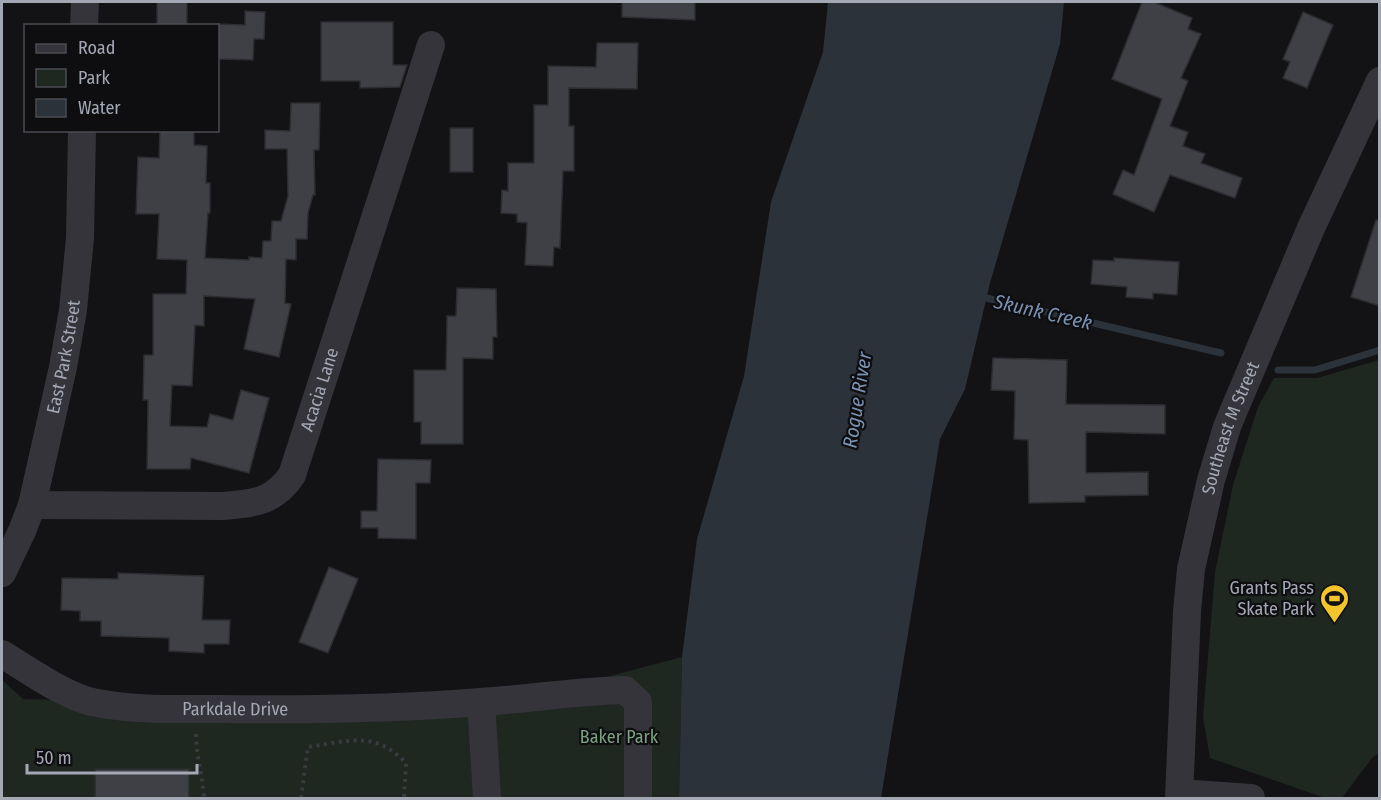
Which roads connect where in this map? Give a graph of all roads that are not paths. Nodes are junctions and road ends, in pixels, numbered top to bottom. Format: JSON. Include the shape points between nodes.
{"nodes":[{"id":1,"x":85,"y":2,"type":"edge"},
{"id":2,"x":84,"y":24,"type":"edge"},
{"id":3,"x":430,"y":45,"type":"dead end"},
{"id":4,"x":1380,"y":81,"type":"edge"},
{"id":5,"x":82,"y":132,"type":"edge"},
{"id":6,"x":32,"y":505,"type":"junction"},
{"id":7,"x":2,"y":573,"type":"edge"},
{"id":8,"x":2,"y":654,"type":"edge"},
{"id":9,"x":481,"y":702,"type":"junction"},
{"id":10,"x":1180,"y":796,"type":"edge"},
{"id":11,"x":487,"y":798,"type":"edge"},
{"id":12,"x":638,"y":798,"type":"edge"},
{"id":13,"x":1251,"y":798,"type":"edge"}],
"edges":[{"from":1,"to":2,"type":"street"},
{"from":3,"to":6,"type":"street","name":"Acacia Lane","via":[[292,475],[283,488],[251,504],[222,506]]},
{"from":4,"to":10,"type":"street","name":"Southeast M Street","via":[[1311,228],[1230,418],[1211,480],[1191,568]]},
{"from":5,"to":6,"type":"street","name":"East Park Street","via":[[81,238],[73,310]]},
{"from":6,"to":7,"type":"street","name":"East Park Street"},
{"from":8,"to":9,"type":"street","name":"Parkdale Drive","via":[[61,689],[110,705],[307,710]]},
{"from":9,"to":11,"type":"street"},
{"from":9,"to":12,"type":"street","name":"Parkdale Drive","via":[[625,690],[638,702]]},
{"from":10,"to":13,"type":"street"}]}
